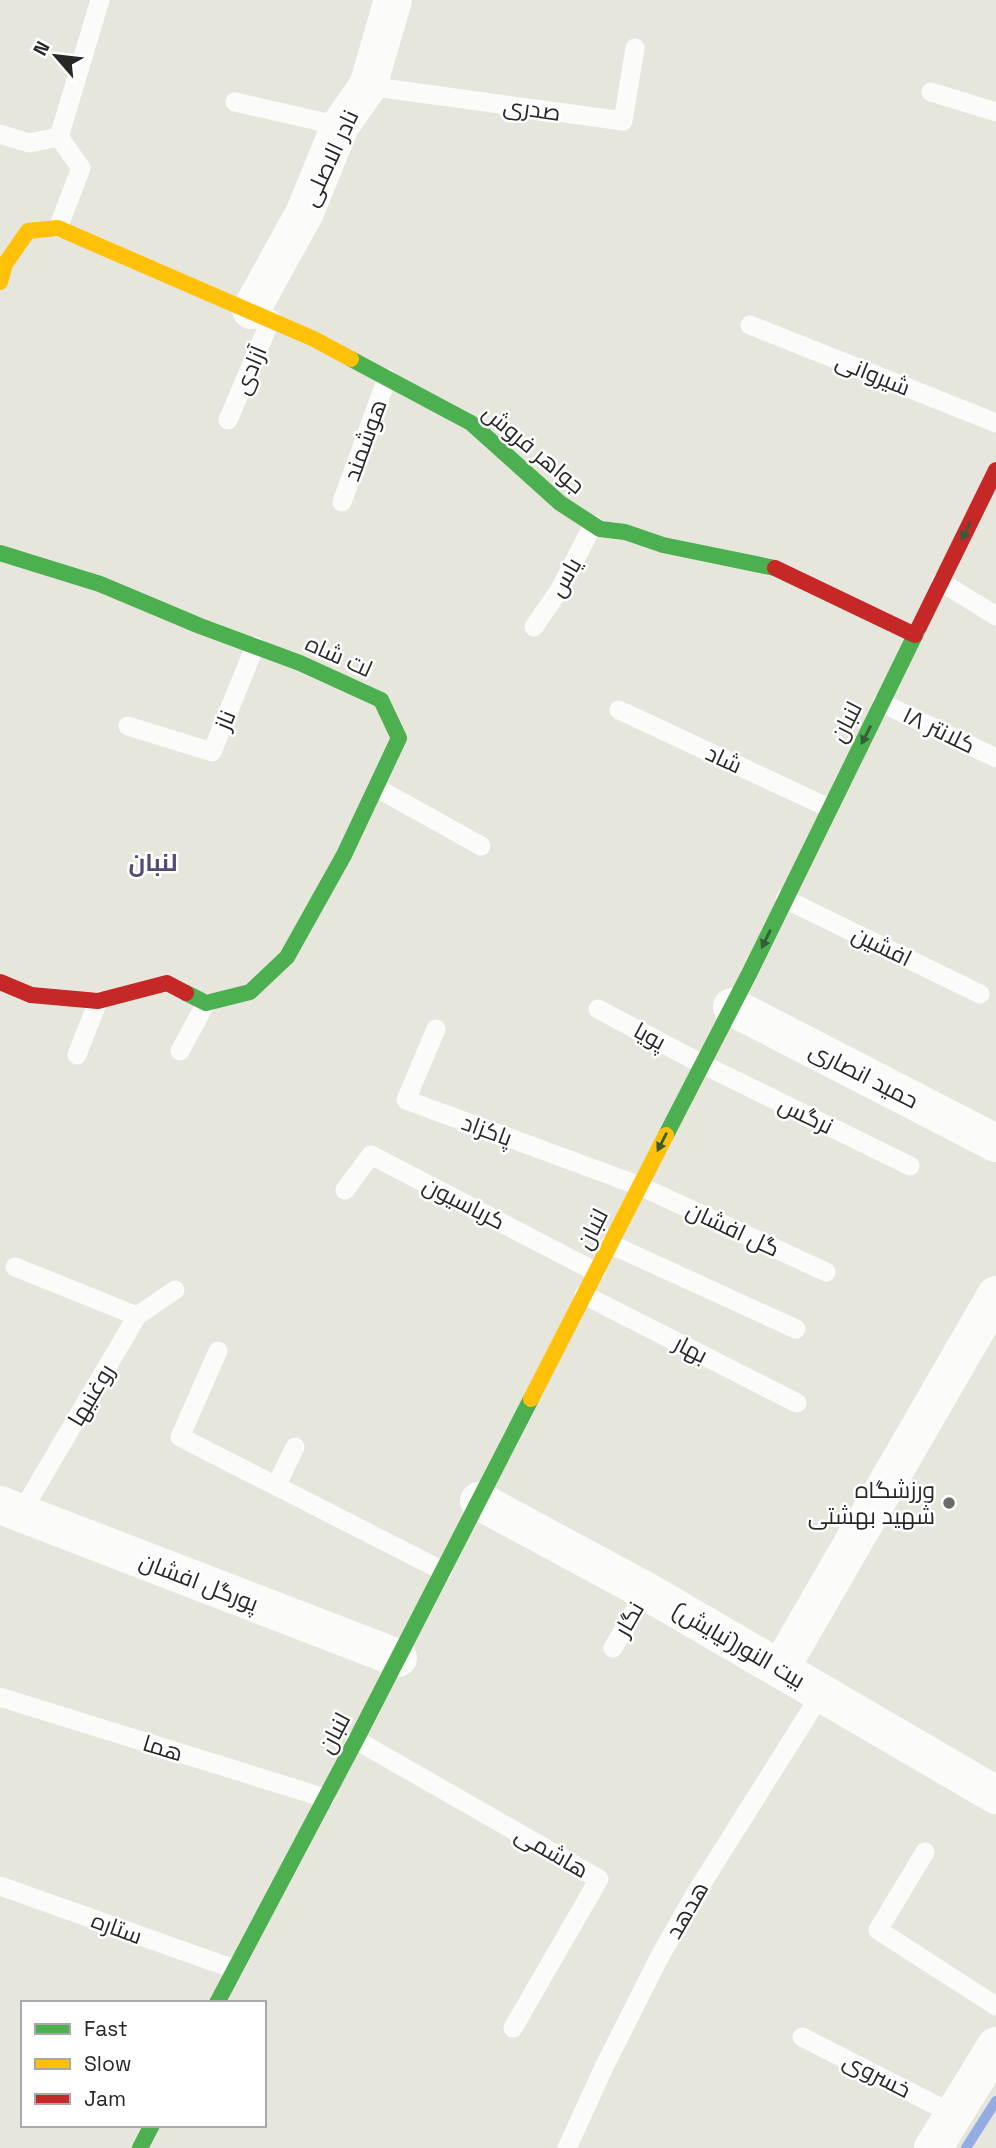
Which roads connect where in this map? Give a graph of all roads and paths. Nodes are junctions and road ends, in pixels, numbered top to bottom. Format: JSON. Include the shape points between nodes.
{"nodes":[{"id":1,"x":100,"y":0,"type":"edge"},
{"id":2,"x":393,"y":0,"type":"edge"},
{"id":3,"x":635,"y":48,"type":"dead end"},
{"id":4,"x":368,"y":86,"type":"junction"},
{"id":5,"x":931,"y":92,"type":"dead end"},
{"id":6,"x":235,"y":102,"type":"dead end"},
{"id":7,"x":996,"y":112,"type":"edge"},
{"id":8,"x":340,"y":127,"type":"junction"},
{"id":9,"x":0,"y":134,"type":"edge"},
{"id":10,"x":59,"y":137,"type":"junction"},
{"id":11,"x":58,"y":228,"type":"junction"},
{"id":12,"x":2,"y":269,"type":"edge"},
{"id":13,"x":261,"y":315,"type":"junction"},
{"id":14,"x":750,"y":325,"type":"dead end"},
{"id":15,"x":387,"y":379,"type":"junction"},
{"id":16,"x":228,"y":420,"type":"dead end"},
{"id":17,"x":996,"y":423,"type":"edge"},
{"id":18,"x":996,"y":470,"type":"edge"},
{"id":19,"x":342,"y":502,"type":"dead end"},
{"id":20,"x":593,"y":525,"type":"junction"},
{"id":21,"x":0,"y":553,"type":"edge"},
{"id":22,"x":941,"y":582,"type":"junction"},
{"id":23,"x":996,"y":616,"type":"edge"},
{"id":24,"x":534,"y":628,"type":"dead end"},
{"id":25,"x":915,"y":635,"type":"junction"},
{"id":26,"x":255,"y":646,"type":"junction"},
{"id":27,"x":882,"y":703,"type":"junction"},
{"id":28,"x":619,"y":710,"type":"dead end"},
{"id":29,"x":128,"y":726,"type":"dead end"},
{"id":30,"x":996,"y":758,"type":"edge"},
{"id":31,"x":377,"y":788,"type":"junction"},
{"id":32,"x":829,"y":808,"type":"junction"},
{"id":33,"x":481,"y":846,"type":"dead end"},
{"id":34,"x":785,"y":899,"type":"junction"},
{"id":35,"x":0,"y":982,"type":"edge"},
{"id":36,"x":979,"y":994,"type":"dead end"},
{"id":37,"x":98,"y":1001,"type":"junction"},
{"id":38,"x":206,"y":1003,"type":"junction"},
{"id":39,"x":732,"y":1007,"type":"junction"},
{"id":40,"x":598,"y":1009,"type":"dead end"},
{"id":41,"x":436,"y":1029,"type":"dead end"},
{"id":42,"x":180,"y":1051,"type":"dead end"},
{"id":43,"x":77,"y":1055,"type":"dead end"},
{"id":44,"x":702,"y":1064,"type":"junction"},
{"id":45,"x":996,"y":1143,"type":"edge"},
{"id":46,"x":910,"y":1166,"type":"dead end"},
{"id":47,"x":640,"y":1186,"type":"junction"},
{"id":48,"x":345,"y":1190,"type":"dead end"},
{"id":49,"x":610,"y":1244,"type":"junction"},
{"id":50,"x":15,"y":1268,"type":"dead end"},
{"id":51,"x":596,"y":1272,"type":"junction"},
{"id":52,"x":826,"y":1272,"type":"dead end"},
{"id":53,"x":175,"y":1290,"type":"dead end"},
{"id":54,"x":584,"y":1295,"type":"junction"},
{"id":55,"x":996,"y":1295,"type":"edge"},
{"id":56,"x":137,"y":1316,"type":"junction"},
{"id":57,"x":796,"y":1329,"type":"dead end"},
{"id":58,"x":218,"y":1351,"type":"dead end"},
{"id":59,"x":797,"y":1403,"type":"dead end"},
{"id":60,"x":295,"y":1447,"type":"dead end"},
{"id":61,"x":276,"y":1486,"type":"junction"},
{"id":62,"x":479,"y":1501,"type":"junction"},
{"id":63,"x":10,"y":1509,"type":"edge"},
{"id":64,"x":443,"y":1571,"type":"junction"},
{"id":65,"x":646,"y":1591,"type":"junction"},
{"id":66,"x":613,"y":1648,"type":"dead end"},
{"id":67,"x":398,"y":1658,"type":"junction"},
{"id":68,"x":780,"y":1669,"type":"junction"},
{"id":69,"x":821,"y":1693,"type":"junction"},
{"id":70,"x":0,"y":1697,"type":"edge"},
{"id":71,"x":356,"y":1740,"type":"junction"},
{"id":72,"x":996,"y":1795,"type":"edge"},
{"id":73,"x":325,"y":1798,"type":"junction"},
{"id":74,"x":925,"y":1852,"type":"dead end"},
{"id":75,"x":0,"y":1886,"type":"edge"},
{"id":76,"x":234,"y":1969,"type":"junction"},
{"id":77,"x":218,"y":2001,"type":"edge"},
{"id":78,"x":996,"y":2006,"type":"edge"},
{"id":79,"x":513,"y":2028,"type":"dead end"},
{"id":80,"x":802,"y":2037,"type":"dead end"},
{"id":81,"x":996,"y":2046,"type":"edge"},
{"id":82,"x":151,"y":2127,"type":"edge"},
{"id":83,"x":943,"y":2138,"type":"edge"},
{"id":84,"x":569,"y":2142,"type":"edge"},
{"id":85,"x":140,"y":2148,"type":"edge"}],
"edges":[{"from":1,"to":10,"type":"lane"},
{"from":2,"to":4,"type":"street","name":"نادر الاصلی"},
{"from":3,"to":4,"type":"lane","name":"صدری","via":[[623,121]]},
{"from":4,"to":8,"type":"street","name":"نادر الاصلی"},
{"from":5,"to":7,"type":"lane"},
{"from":6,"to":8,"type":"lane"},
{"from":8,"to":13,"type":"street","name":"نادر الاصلی"},
{"from":9,"to":10,"type":"lane","via":[[29,143]]},
{"from":10,"to":11,"type":"lane","via":[[81,168]]},
{"from":11,"to":12,"type":"street","via":[[28,231]]},
{"from":11,"to":13,"type":"street","name":"جواهر فروش"},
{"from":13,"to":15,"type":"street","name":"جواهر فروش"},
{"from":13,"to":16,"type":"lane","name":"آزادی"},
{"from":14,"to":17,"type":"lane","name":"شیروانی"},
{"from":15,"to":19,"type":"lane","name":"هوشمند"},
{"from":15,"to":20,"type":"street","name":"جواهر فروش","via":[[471,423],[560,503]]},
{"from":18,"to":22,"type":"street","name":"لنبان","one_way":true},
{"from":20,"to":24,"type":"lane","name":"یاس"},
{"from":20,"to":25,"type":"street","name":"جواهر فروش","via":[[776,568]]},
{"from":21,"to":26,"type":"street","name":"لت شاه","via":[[100,584]]},
{"from":22,"to":23,"type":"lane"},
{"from":22,"to":25,"type":"street","name":"لنبان"},
{"from":25,"to":27,"type":"street","name":"لنبان"},
{"from":26,"to":29,"type":"lane","name":"ناز","via":[[212,752]]},
{"from":26,"to":31,"type":"street","name":"لت شاه","via":[[380,700],[399,738]]},
{"from":27,"to":30,"type":"lane","name":"کلانتر ۱۸"},
{"from":27,"to":32,"type":"street","name":"لنبان","one_way":true},
{"from":28,"to":32,"type":"lane","name":"شاد"},
{"from":31,"to":33,"type":"lane"},
{"from":31,"to":38,"type":"street","name":"لت شاه","via":[[287,957],[250,992]]},
{"from":32,"to":34,"type":"street","name":"لنبان"},
{"from":34,"to":36,"type":"lane","name":"افشین"},
{"from":34,"to":39,"type":"street","name":"لنبان","one_way":true},
{"from":35,"to":37,"type":"street","via":[[31,995]]},
{"from":37,"to":38,"type":"street","via":[[167,984]]},
{"from":37,"to":43,"type":"lane"},
{"from":38,"to":42,"type":"lane"},
{"from":39,"to":44,"type":"street","name":"لنبان"},
{"from":39,"to":45,"type":"street","name":"حمید انصاری"},
{"from":40,"to":44,"type":"lane","name":"پویا"},
{"from":41,"to":47,"type":"lane","name":"پاکزاد","via":[[406,1100]]},
{"from":44,"to":46,"type":"lane","name":"نرگس"},
{"from":44,"to":47,"type":"street","name":"لنبان","one_way":true},
{"from":47,"to":49,"type":"street","name":"لنبان"},
{"from":47,"to":52,"type":"lane","name":"گل افشان"},
{"from":48,"to":51,"type":"lane","name":"کرباسیون","via":[[371,1155]]},
{"from":49,"to":51,"type":"street","name":"لنبان"},
{"from":49,"to":57,"type":"lane"},
{"from":50,"to":56,"type":"lane"},
{"from":51,"to":54,"type":"street","name":"لنبان"},
{"from":53,"to":56,"type":"lane","name":"روغنیها"},
{"from":54,"to":59,"type":"lane","name":"بهار"},
{"from":54,"to":62,"type":"street","name":"لنبان"},
{"from":55,"to":68,"type":"street"},
{"from":56,"to":63,"type":"lane","name":"روغنیها"},
{"from":58,"to":61,"type":"lane","via":[[180,1437]]},
{"from":60,"to":61,"type":"lane"},
{"from":61,"to":64,"type":"lane"},
{"from":62,"to":64,"type":"street","name":"لنبان"},
{"from":62,"to":65,"type":"street","name":"بیت النور(نیایش)"},
{"from":63,"to":67,"type":"street","name":"پورگل افشان"},
{"from":64,"to":67,"type":"street","name":"لنبان"},
{"from":65,"to":66,"type":"lane","name":"نگار"},
{"from":65,"to":68,"type":"street","name":"بیت النور(نیایش)"},
{"from":67,"to":71,"type":"street","name":"لنبان"},
{"from":68,"to":69,"type":"street","name":"بیت النور(نیایش)"},
{"from":69,"to":72,"type":"street","name":"بیت النور(نیایش)"},
{"from":69,"to":84,"type":"lane","name":"هدهد","via":[[682,1916]]},
{"from":70,"to":73,"type":"lane","name":"هما"},
{"from":71,"to":73,"type":"street","name":"لنبان"},
{"from":71,"to":79,"type":"lane","name":"هاشمی","via":[[599,1879]]},
{"from":73,"to":76,"type":"street","name":"لنبان"},
{"from":74,"to":78,"type":"lane","via":[[878,1930]]},
{"from":75,"to":76,"type":"lane","name":"ستاره"},
{"from":76,"to":77,"type":"street","name":"لنبان"},
{"from":80,"to":83,"type":"lane","name":"خسروی"},
{"from":81,"to":83,"type":"street"},
{"from":82,"to":85,"type":"street"}]}
